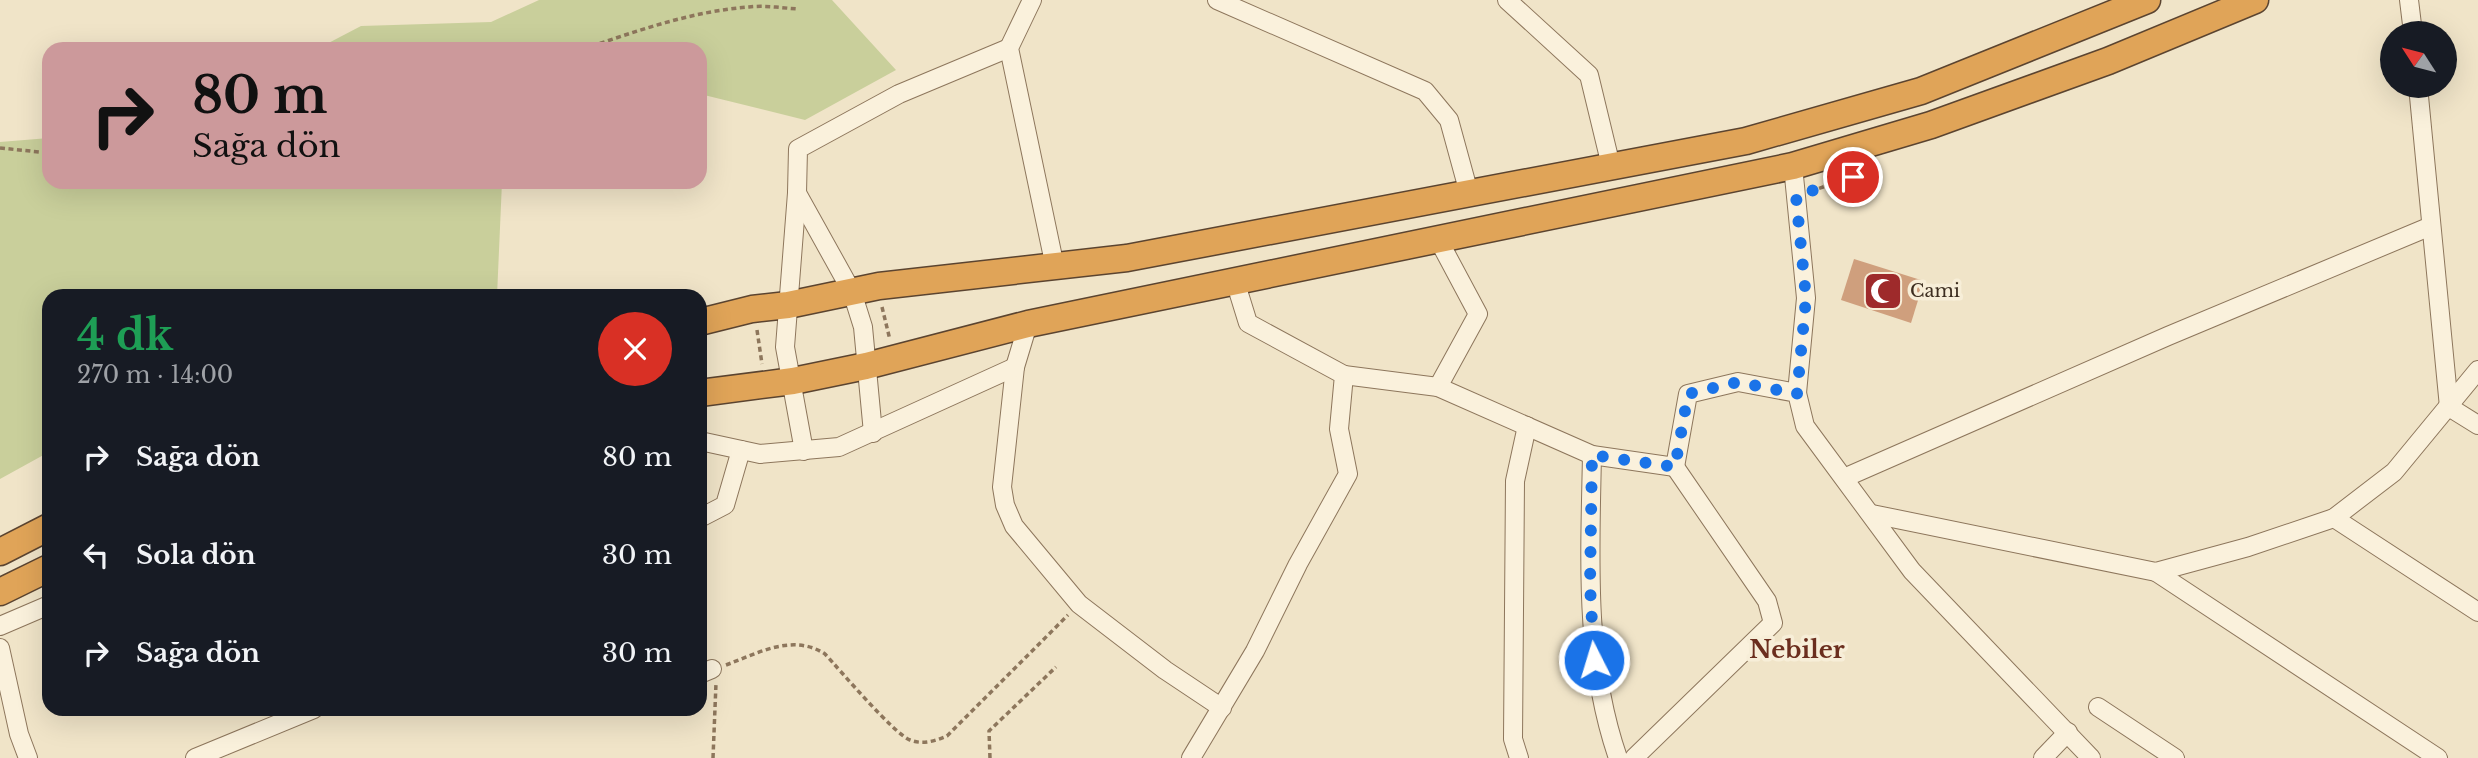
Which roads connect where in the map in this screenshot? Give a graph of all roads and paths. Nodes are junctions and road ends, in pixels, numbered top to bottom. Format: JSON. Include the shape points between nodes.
{"nodes":[{"id":1,"x":1032,"y":0,"type":"edge"},
{"id":2,"x":1217,"y":0,"type":"edge"},
{"id":3,"x":1507,"y":0,"type":"edge"},
{"id":4,"x":2147,"y":0,"type":"edge"},
{"id":5,"x":2255,"y":0,"type":"edge"},
{"id":6,"x":2409,"y":0,"type":"edge"},
{"id":7,"x":798,"y":9,"type":"dead end"},
{"id":8,"x":2412,"y":21,"type":"edge"},
{"id":9,"x":605,"y":42,"type":"edge"},
{"id":10,"x":1009,"y":48,"type":"junction"},
{"id":11,"x":2419,"y":98,"type":"edge"},
{"id":12,"x":0,"y":148,"type":"edge"},
{"id":13,"x":42,"y":152,"type":"edge"},
{"id":14,"x":1611,"y":166,"type":"junction"},
{"id":15,"x":1793,"y":166,"type":"junction"},
{"id":16,"x":1850,"y":167,"type":"dead end"},
{"id":17,"x":797,"y":193,"type":"junction"},
{"id":18,"x":1469,"y":193,"type":"junction"},
{"id":19,"x":1796,"y":196,"type":"junction"},
{"id":20,"x":2431,"y":226,"type":"junction"},
{"id":21,"x":1438,"y":241,"type":"junction"},
{"id":22,"x":1055,"y":267,"type":"junction"},
{"id":23,"x":1235,"y":281,"type":"junction"},
{"id":24,"x":879,"y":286,"type":"junction"},
{"id":25,"x":852,"y":292,"type":"junction"},
{"id":26,"x":788,"y":305,"type":"junction"},
{"id":27,"x":752,"y":309,"type":"junction"},
{"id":28,"x":707,"y":320,"type":"edge"},
{"id":29,"x":1028,"y":324,"type":"junction"},
{"id":30,"x":893,"y":359,"type":"junction"},
{"id":31,"x":866,"y":366,"type":"junction"},
{"id":32,"x":1015,"y":367,"type":"junction"},
{"id":33,"x":2478,"y":370,"type":"edge"},
{"id":34,"x":1344,"y":375,"type":"junction"},
{"id":35,"x":793,"y":381,"type":"junction"},
{"id":36,"x":766,"y":384,"type":"junction"},
{"id":37,"x":1438,"y":387,"type":"junction"},
{"id":38,"x":707,"y":392,"type":"edge"},
{"id":39,"x":1797,"y":394,"type":"junction"},
{"id":40,"x":2449,"y":407,"type":"junction"},
{"id":41,"x":2478,"y":425,"type":"edge"},
{"id":42,"x":1527,"y":426,"type":"junction"},
{"id":43,"x":873,"y":433,"type":"junction"},
{"id":44,"x":707,"y":443,"type":"edge"},
{"id":45,"x":741,"y":450,"type":"junction"},
{"id":46,"x":804,"y":451,"type":"junction"},
{"id":47,"x":1592,"y":455,"type":"junction"},
{"id":48,"x":1675,"y":467,"type":"junction"},
{"id":49,"x":1844,"y":478,"type":"junction"},
{"id":50,"x":707,"y":514,"type":"edge"},
{"id":51,"x":1872,"y":514,"type":"junction"},
{"id":52,"x":2334,"y":519,"type":"junction"},
{"id":53,"x":42,"y":531,"type":"edge"},
{"id":54,"x":0,"y":552,"type":"edge"},
{"id":55,"x":42,"y":571,"type":"edge"},
{"id":56,"x":2155,"y":572,"type":"junction"},
{"id":57,"x":0,"y":592,"type":"edge"},
{"id":58,"x":1079,"y":604,"type":"junction"},
{"id":59,"x":42,"y":608,"type":"edge"},
{"id":60,"x":2478,"y":612,"type":"edge"},
{"id":61,"x":0,"y":626,"type":"edge"},
{"id":62,"x":0,"y":648,"type":"edge"},
{"id":63,"x":1056,"y":667,"type":"dead end"},
{"id":64,"x":707,"y":672,"type":"edge"},
{"id":65,"x":707,"y":674,"type":"edge"},
{"id":66,"x":1222,"y":708,"type":"junction"},
{"id":67,"x":2098,"y":708,"type":"dead end"},
{"id":68,"x":297,"y":716,"type":"edge"},
{"id":69,"x":0,"y":718,"type":"edge"},
{"id":70,"x":2068,"y":732,"type":"junction"},
{"id":71,"x":19,"y":734,"type":"junction"},
{"id":72,"x":28,"y":758,"type":"edge"},
{"id":73,"x":195,"y":758,"type":"edge"},
{"id":74,"x":713,"y":758,"type":"edge"},
{"id":75,"x":990,"y":758,"type":"edge"},
{"id":76,"x":1191,"y":758,"type":"edge"},
{"id":77,"x":1518,"y":758,"type":"edge"},
{"id":78,"x":1618,"y":758,"type":"edge"},
{"id":79,"x":1634,"y":758,"type":"edge"},
{"id":80,"x":2043,"y":758,"type":"edge"},
{"id":81,"x":2091,"y":758,"type":"edge"},
{"id":82,"x":2175,"y":758,"type":"edge"},
{"id":83,"x":2438,"y":758,"type":"edge"}],
"edges":[{"from":1,"to":10,"type":"street"},
{"from":2,"to":18,"type":"street","via":[[1425,91],[1449,120]]},
{"from":3,"to":14,"type":"street","via":[[1589,75]]},
{"from":4,"to":14,"type":"highway","via":[[1921,91],[1746,141]]},
{"from":5,"to":15,"type":"highway","via":[[2108,61],[1931,125]]},
{"from":6,"to":8,"type":"street"},
{"from":7,"to":9,"type":"path","via":[[749,6]]},
{"from":10,"to":17,"type":"street","via":[[899,94],[798,149]]},
{"from":10,"to":22,"type":"street"},
{"from":11,"to":20,"type":"street"},
{"from":12,"to":13,"type":"path"},
{"from":14,"to":18,"type":"highway"},
{"from":15,"to":19,"type":"street"},
{"from":15,"to":21,"type":"highway"},
{"from":16,"to":19,"type":"path","via":[[1853,177]]},
{"from":17,"to":25,"type":"street"},
{"from":17,"to":26,"type":"street"},
{"from":18,"to":22,"type":"highway","via":[[1128,258]]},
{"from":19,"to":39,"type":"street","via":[[1806,298]]},
{"from":20,"to":40,"type":"street"},
{"from":20,"to":49,"type":"street"},
{"from":21,"to":23,"type":"highway"},
{"from":21,"to":37,"type":"street","via":[[1478,314]]},
{"from":22,"to":24,"type":"highway"},
{"from":23,"to":29,"type":"highway"},
{"from":23,"to":34,"type":"street","via":[[1248,323]]},
{"from":24,"to":25,"type":"highway"},
{"from":24,"to":30,"type":"path"},
{"from":25,"to":26,"type":"highway"},
{"from":25,"to":31,"type":"street","via":[[863,327]]},
{"from":26,"to":27,"type":"highway"},
{"from":26,"to":35,"type":"street","via":[[785,347]]},
{"from":27,"to":28,"type":"highway"},
{"from":27,"to":36,"type":"path"},
{"from":29,"to":30,"type":"highway"},
{"from":29,"to":32,"type":"street"},
{"from":30,"to":31,"type":"highway"},
{"from":31,"to":35,"type":"highway"},
{"from":31,"to":43,"type":"street"},
{"from":32,"to":43,"type":"street"},
{"from":32,"to":58,"type":"street","via":[[1002,487],[1006,505],[1014,526]]},
{"from":33,"to":40,"type":"street"},
{"from":34,"to":37,"type":"street"},
{"from":34,"to":66,"type":"street","via":[[1339,429],[1348,474]]},
{"from":35,"to":36,"type":"highway"},
{"from":35,"to":46,"type":"street"},
{"from":36,"to":38,"type":"highway"},
{"from":37,"to":42,"type":"street"},
{"from":39,"to":48,"type":"street","via":[[1738,382],[1688,394]]},
{"from":39,"to":49,"type":"street","via":[[1805,426]]},
{"from":40,"to":41,"type":"street"},
{"from":40,"to":52,"type":"street","via":[[2394,472]]},
{"from":42,"to":47,"type":"street"},
{"from":42,"to":77,"type":"street","via":[[1515,481],[1513,739]]},
{"from":43,"to":46,"type":"street","via":[[839,447]]},
{"from":44,"to":45,"type":"street"},
{"from":45,"to":46,"type":"street","via":[[760,454]]},
{"from":45,"to":50,"type":"street","via":[[725,505]]},
{"from":47,"to":48,"type":"street"},
{"from":47,"to":78,"type":"street","via":[[1591,622],[1601,696]]},
{"from":48,"to":79,"type":"street","via":[[1767,601],[1773,623]]},
{"from":49,"to":51,"type":"street"},
{"from":51,"to":56,"type":"street"},
{"from":51,"to":70,"type":"street","via":[[1912,571]]},
{"from":52,"to":56,"type":"street"},
{"from":52,"to":60,"type":"street"},
{"from":53,"to":54,"type":"highway"},
{"from":55,"to":57,"type":"highway"},
{"from":56,"to":83,"type":"street"},
{"from":58,"to":64,"type":"path","via":[[947,736],[923,743],[902,736],[814,647],[797,643],[777,646]]},
{"from":58,"to":66,"type":"street"},
{"from":59,"to":61,"type":"street"},
{"from":62,"to":71,"type":"street"},
{"from":63,"to":75,"type":"path","via":[[989,731]]},
{"from":65,"to":74,"type":"path","via":[[717,689]]},
{"from":66,"to":76,"type":"street"},
{"from":67,"to":82,"type":"street"},
{"from":68,"to":73,"type":"street"},
{"from":69,"to":71,"type":"street"},
{"from":70,"to":80,"type":"street"},
{"from":70,"to":81,"type":"street"},
{"from":71,"to":72,"type":"street"}]}
